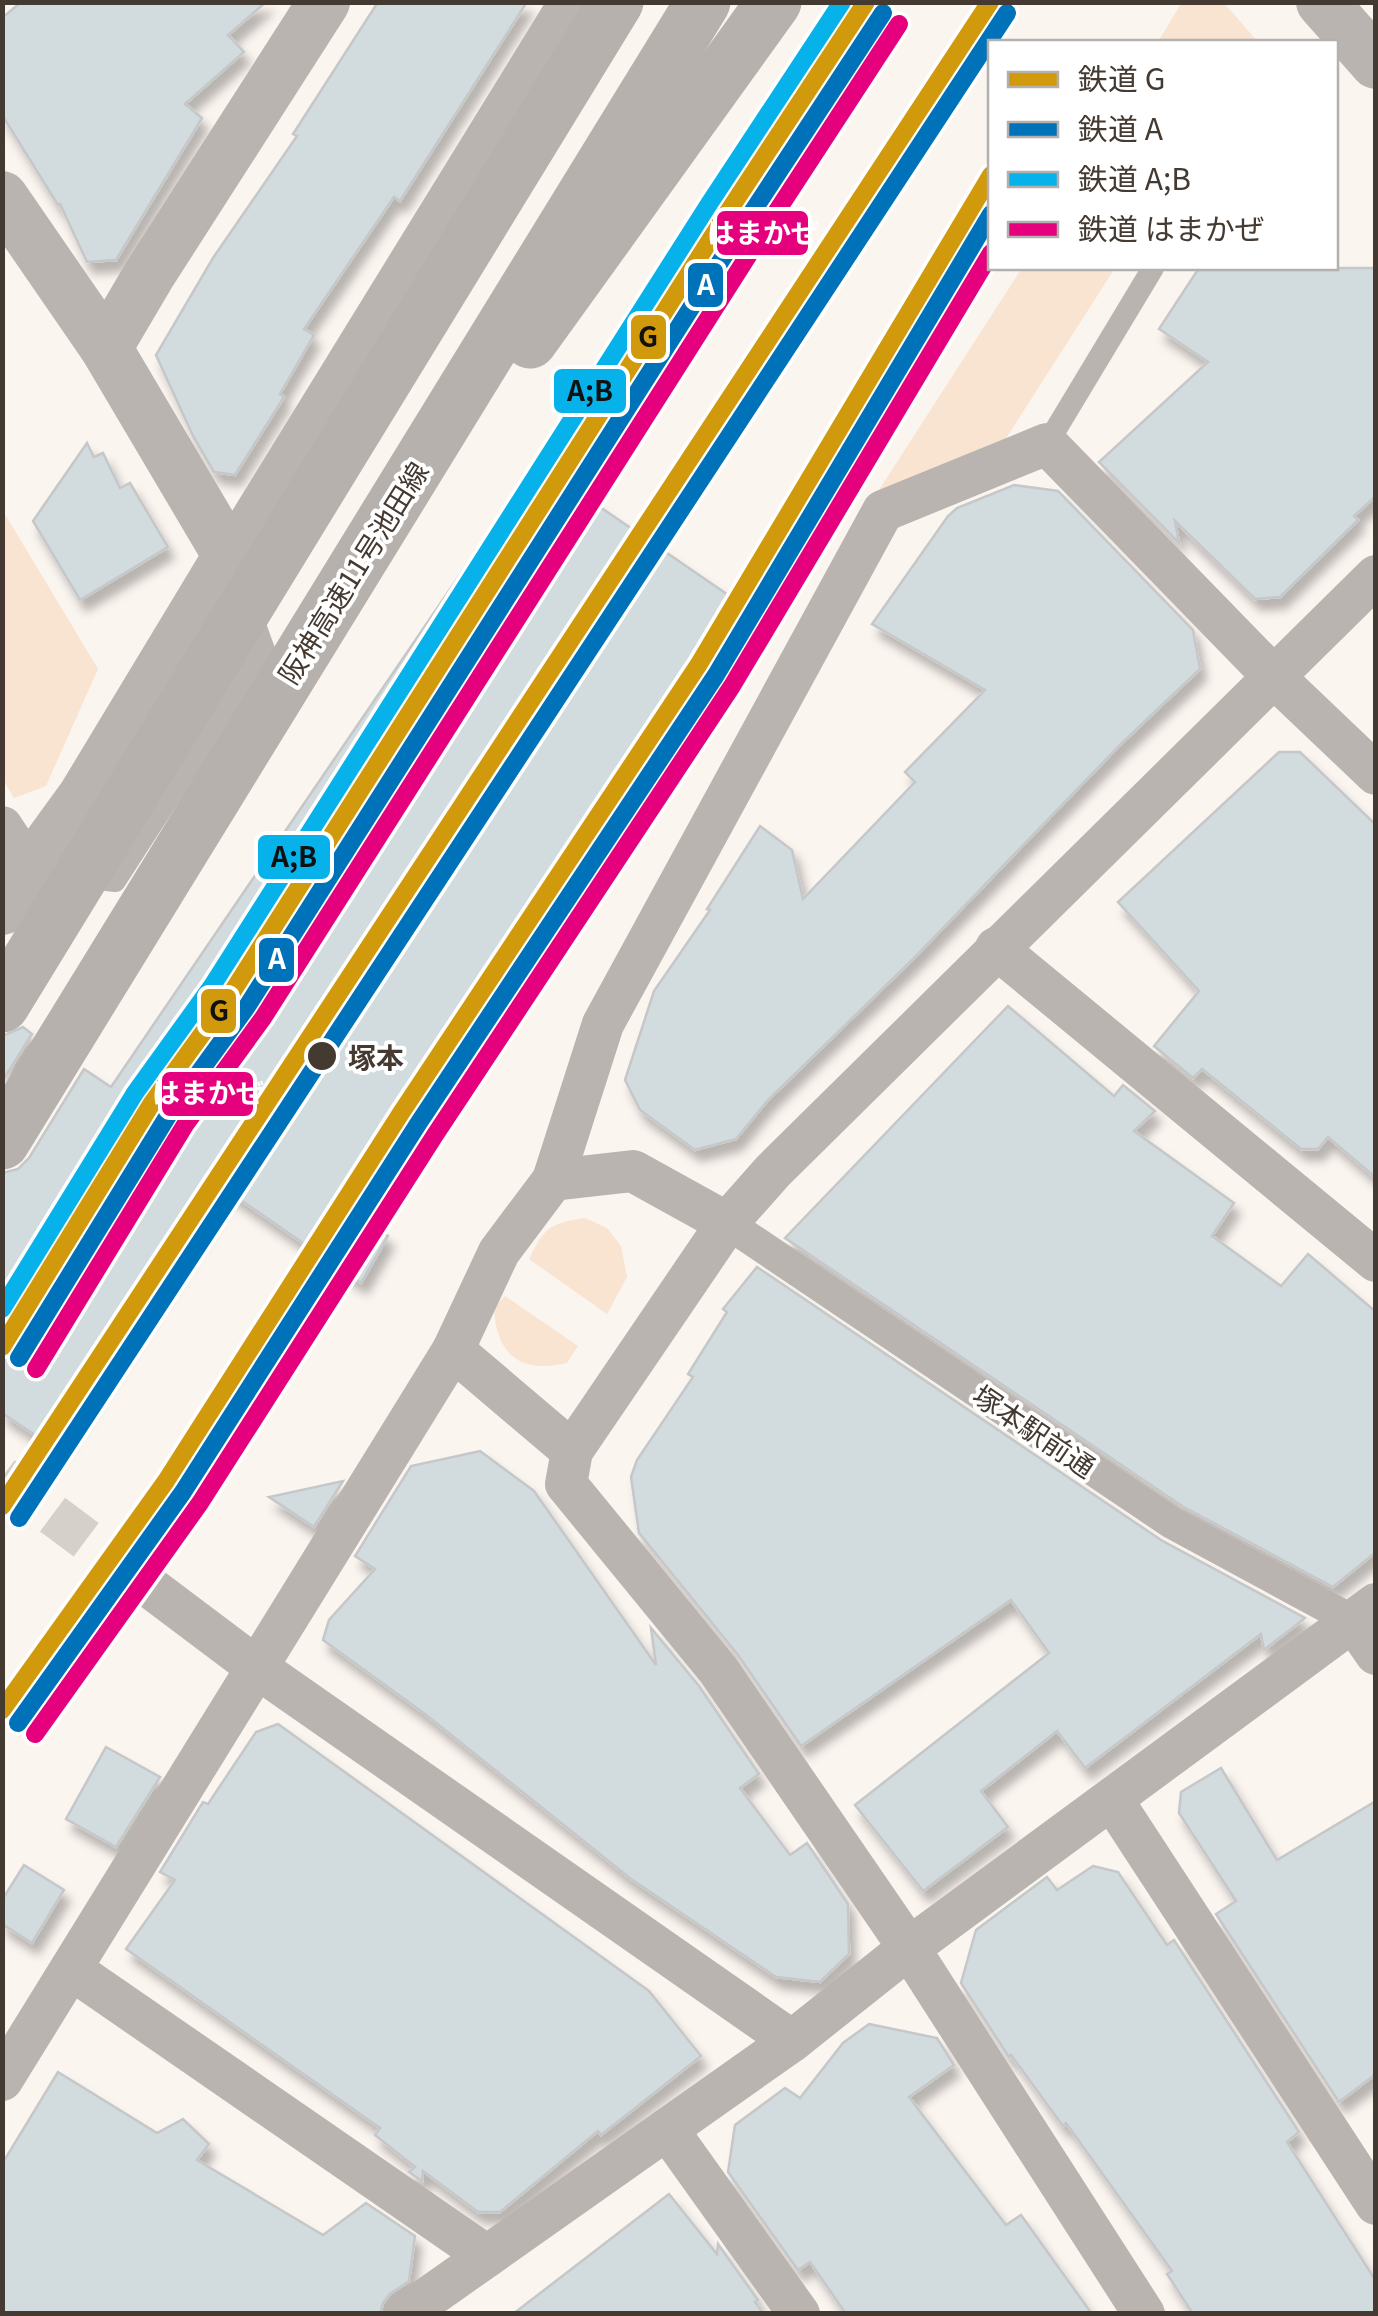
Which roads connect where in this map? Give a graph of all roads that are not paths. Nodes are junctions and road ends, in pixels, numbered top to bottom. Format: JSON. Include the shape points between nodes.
{"nodes":[{"id":1,"x":570,"y":2,"type":"edge"},
{"id":2,"x":616,"y":2,"type":"edge"},
{"id":3,"x":703,"y":2,"type":"edge"},
{"id":4,"x":774,"y":2,"type":"edge"},
{"id":5,"x":1322,"y":2,"type":"edge"},
{"id":6,"x":316,"y":6,"type":"edge"},
{"id":7,"x":1376,"y":64,"type":"edge"},
{"id":8,"x":2,"y":198,"type":"edge"},
{"id":9,"x":1152,"y":270,"type":"edge"},
{"id":10,"x":106,"y":348,"type":"junction"},
{"id":11,"x":1047,"y":444,"type":"junction"},
{"id":12,"x":370,"y":542,"type":"junction"},
{"id":13,"x":229,"y":556,"type":"junction"},
{"id":14,"x":1376,"y":576,"type":"edge"},
{"id":15,"x":1274,"y":676,"type":"junction"},
{"id":16,"x":1376,"y":774,"type":"edge"},
{"id":17,"x":2,"y":827,"type":"edge"},
{"id":18,"x":17,"y":890,"type":"edge"},
{"id":19,"x":996,"y":948,"type":"junction"},
{"id":20,"x":2,"y":1005,"type":"edge"},
{"id":21,"x":2,"y":1142,"type":"edge"},
{"id":22,"x":553,"y":1180,"type":"junction"},
{"id":23,"x":727,"y":1223,"type":"junction"},
{"id":24,"x":1376,"y":1262,"type":"edge"},
{"id":25,"x":453,"y":1350,"type":"junction"},
{"id":26,"x":572,"y":1451,"type":"junction"},
{"id":27,"x":147,"y":1585,"type":"tunnel mouth"},
{"id":28,"x":1368,"y":1626,"type":"edge"},
{"id":29,"x":256,"y":1667,"type":"junction"},
{"id":30,"x":1112,"y":1801,"type":"junction"},
{"id":31,"x":909,"y":1948,"type":"junction"},
{"id":32,"x":71,"y":1969,"type":"junction"},
{"id":33,"x":792,"y":2040,"type":"junction"},
{"id":34,"x":2,"y":2080,"type":"edge"},
{"id":35,"x":666,"y":2129,"type":"junction"},
{"id":36,"x":1376,"y":2204,"type":"edge"},
{"id":37,"x":487,"y":2256,"type":"junction"},
{"id":38,"x":405,"y":2314,"type":"edge"},
{"id":39,"x":799,"y":2314,"type":"edge"},
{"id":40,"x":1144,"y":2314,"type":"edge"}],
"edges":[{"from":1,"to":13,"type":"street"},
{"from":2,"to":20,"type":"highway","bridge":true},
{"from":3,"to":12,"type":"highway","name":"阪神高速11号池田線"},
{"from":4,"to":12,"type":"highway","via":[[560,304]]},
{"from":5,"to":7,"type":"street"},
{"from":6,"to":10,"type":"street"},
{"from":8,"to":10,"type":"street"},
{"from":9,"to":11,"type":"lane"},
{"from":10,"to":13,"type":"street"},
{"from":11,"to":15,"type":"street"},
{"from":11,"to":22,"type":"street","via":[[884,511],[603,1024]]},
{"from":12,"to":21,"type":"highway","name":"阪神高速11号池田線"},
{"from":13,"to":18,"type":"street","via":[[84,796]]},
{"from":13,"to":18,"type":"lane","via":[[264,650],[115,881]]},
{"from":14,"to":15,"type":"street"},
{"from":15,"to":16,"type":"street"},
{"from":15,"to":19,"type":"street"},
{"from":17,"to":18,"type":"street"},
{"from":19,"to":23,"type":"street"},
{"from":19,"to":24,"type":"street"},
{"from":22,"to":23,"type":"street","via":[[634,1171]]},
{"from":22,"to":25,"type":"street","via":[[499,1252]]},
{"from":23,"to":26,"type":"street"},
{"from":23,"to":28,"type":"street","name":"塚本駅前通","via":[[1172,1522]]},
{"from":25,"to":26,"type":"street"},
{"from":25,"to":29,"type":"street"},
{"from":26,"to":31,"type":"street","via":[[566,1484],[720,1672]]},
{"from":27,"to":29,"type":"street"},
{"from":28,"to":30,"type":"street"},
{"from":29,"to":32,"type":"street"},
{"from":29,"to":33,"type":"street"},
{"from":30,"to":31,"type":"street"},
{"from":30,"to":36,"type":"street"},
{"from":31,"to":33,"type":"street"},
{"from":31,"to":40,"type":"street"},
{"from":32,"to":34,"type":"street"},
{"from":32,"to":37,"type":"street"},
{"from":33,"to":35,"type":"street"},
{"from":35,"to":37,"type":"street"},
{"from":35,"to":39,"type":"street"},
{"from":37,"to":38,"type":"street"}]}
